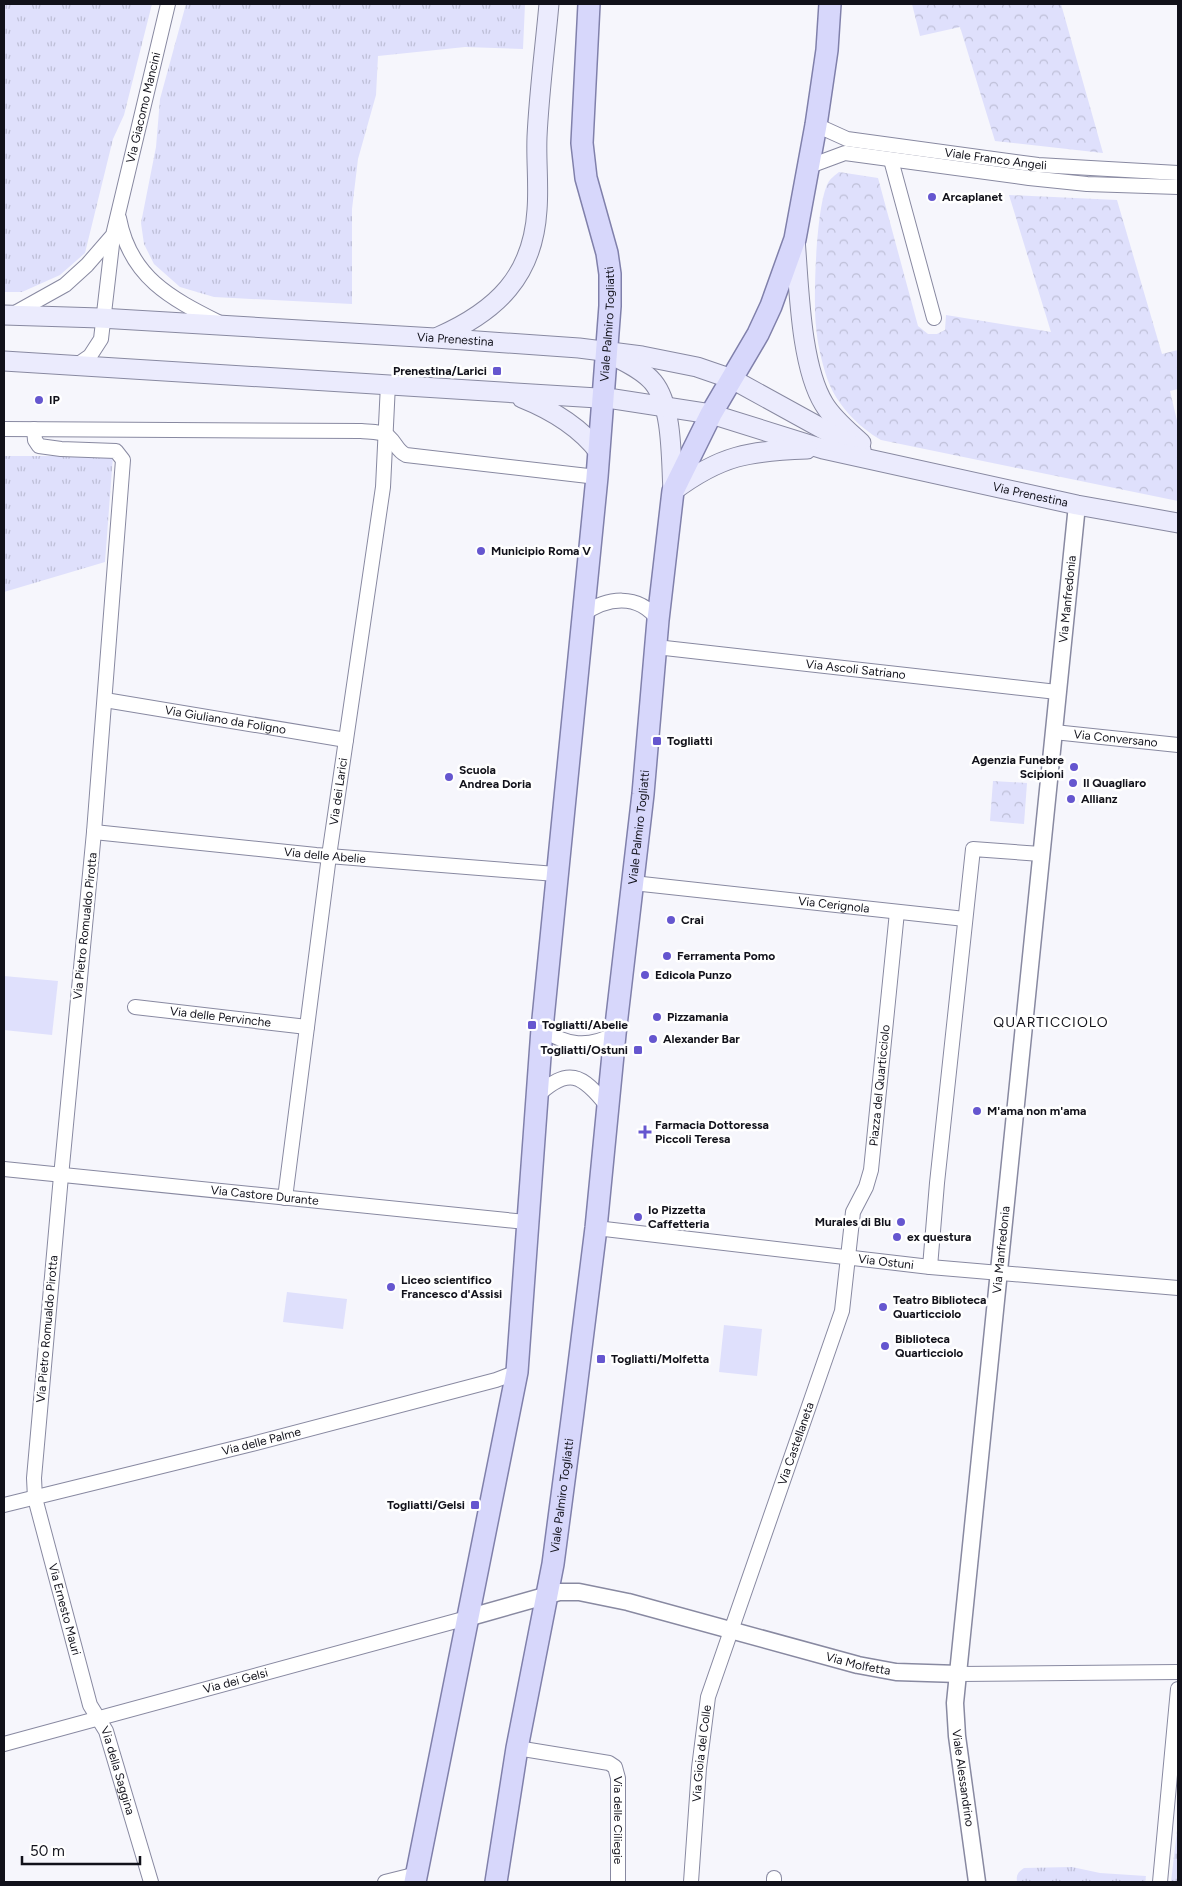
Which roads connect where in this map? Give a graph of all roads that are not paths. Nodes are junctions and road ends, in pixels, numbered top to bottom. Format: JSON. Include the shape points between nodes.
{"nodes":[{"id":1,"x":168,"y":4,"type":"edge"},
{"id":2,"x":549,"y":4,"type":"edge"},
{"id":3,"x":589,"y":4,"type":"edge"},
{"id":4,"x":830,"y":4,"type":"edge"},
{"id":5,"x":816,"y":125,"type":"junction"},
{"id":6,"x":891,"y":160,"type":"junction"},
{"id":7,"x":810,"y":166,"type":"junction"},
{"id":8,"x":1115,"y":170,"type":"junction"},
{"id":9,"x":1178,"y":173,"type":"edge"},
{"id":10,"x":1115,"y":185,"type":"junction"},
{"id":11,"x":1178,"y":187,"type":"edge"},
{"id":12,"x":118,"y":212,"type":"junction"},
{"id":13,"x":113,"y":235,"type":"junction"},
{"id":14,"x":795,"y":239,"type":"junction"},
{"id":15,"x":7,"y":315,"type":"edge"},
{"id":16,"x":934,"y":318,"type":"dead end"},
{"id":17,"x":104,"y":319,"type":"junction"},
{"id":18,"x":227,"y":327,"type":"junction"},
{"id":19,"x":435,"y":338,"type":"junction"},
{"id":20,"x":607,"y":351,"type":"junction"},
{"id":21,"x":4,"y":361,"type":"edge"},
{"id":22,"x":77,"y":365,"type":"junction"},
{"id":23,"x":732,"y":379,"type":"junction"},
{"id":24,"x":388,"y":384,"type":"junction"},
{"id":25,"x":509,"y":393,"type":"junction"},
{"id":26,"x":604,"y":398,"type":"junction"},
{"id":27,"x":665,"y":406,"type":"junction"},
{"id":28,"x":711,"y":414,"type":"junction"},
{"id":29,"x":4,"y":429,"type":"edge"},
{"id":30,"x":34,"y":429,"type":"junction"},
{"id":31,"x":385,"y":434,"type":"junction"},
{"id":32,"x":824,"y":449,"type":"junction"},
{"id":33,"x":599,"y":452,"type":"junction"},
{"id":34,"x":882,"y":462,"type":"junction"},
{"id":35,"x":597,"y":477,"type":"junction"},
{"id":36,"x":673,"y":490,"type":"junction"},
{"id":37,"x":1077,"y":505,"type":"junction"},
{"id":38,"x":1178,"y":523,"type":"edge"},
{"id":39,"x":582,"y":615,"type":"junction"},
{"id":40,"x":658,"y":620,"type":"junction"},
{"id":41,"x":656,"y":648,"type":"junction"},
{"id":42,"x":1057,"y":692,"type":"junction"},
{"id":43,"x":105,"y":700,"type":"junction"},
{"id":44,"x":1054,"y":732,"type":"junction"},
{"id":45,"x":346,"y":740,"type":"junction"},
{"id":46,"x":1178,"y":746,"type":"edge"},
{"id":47,"x":94,"y":832,"type":"junction"},
{"id":48,"x":1041,"y":854,"type":"junction"},
{"id":49,"x":329,"y":856,"type":"junction"},
{"id":50,"x":556,"y":874,"type":"junction"},
{"id":51,"x":633,"y":883,"type":"junction"},
{"id":52,"x":897,"y":912,"type":"junction"},
{"id":53,"x":965,"y":920,"type":"junction"},
{"id":54,"x":135,"y":1008,"type":"dead end"},
{"id":55,"x":307,"y":1027,"type":"junction"},
{"id":56,"x":542,"y":1029,"type":"junction"},
{"id":57,"x":615,"y":1034,"type":"junction"},
{"id":58,"x":536,"y":1097,"type":"junction"},
{"id":59,"x":607,"y":1106,"type":"junction"},
{"id":60,"x":4,"y":1169,"type":"edge"},
{"id":61,"x":61,"y":1175,"type":"junction"},
{"id":62,"x":286,"y":1198,"type":"junction"},
{"id":63,"x":526,"y":1222,"type":"junction"},
{"id":64,"x":596,"y":1228,"type":"junction"},
{"id":65,"x":848,"y":1256,"type":"junction"},
{"id":66,"x":930,"y":1267,"type":"junction"},
{"id":67,"x":999,"y":1273,"type":"junction"},
{"id":68,"x":1178,"y":1288,"type":"edge"},
{"id":69,"x":517,"y":1372,"type":"junction"},
{"id":70,"x":34,"y":1498,"type":"junction"},
{"id":71,"x":4,"y":1505,"type":"edge"},
{"id":72,"x":547,"y":1595,"type":"junction"},
{"id":73,"x":467,"y":1618,"type":"junction"},
{"id":74,"x":732,"y":1630,"type":"junction"},
{"id":75,"x":1178,"y":1672,"type":"edge"},
{"id":76,"x":959,"y":1674,"type":"junction"},
{"id":77,"x":1178,"y":1689,"type":"edge"},
{"id":78,"x":96,"y":1719,"type":"junction"},
{"id":79,"x":4,"y":1744,"type":"edge"},
{"id":80,"x":518,"y":1748,"type":"junction"},
{"id":81,"x":416,"y":1878,"type":"edge"},
{"id":82,"x":151,"y":1882,"type":"edge"},
{"id":83,"x":385,"y":1882,"type":"edge"},
{"id":84,"x":496,"y":1882,"type":"edge"},
{"id":85,"x":618,"y":1882,"type":"edge"},
{"id":86,"x":691,"y":1882,"type":"edge"},
{"id":87,"x":977,"y":1882,"type":"edge"},
{"id":88,"x":1160,"y":1882,"type":"edge"}],
"edges":[{"from":1,"to":12,"type":"street","name":"Via Giacomo Mancini"},
{"from":2,"to":19,"type":"main road","via":[[538,133],[537,210],[529,254],[514,282],[492,306]]},
{"from":3,"to":20,"type":"main road","name":"Viale Palmiro Togliatti","via":[[582,143],[586,178],[610,274]]},
{"from":4,"to":5,"type":"main road","name":"Viale Palmiro Togliatti"},
{"from":5,"to":7,"type":"main road","name":"Viale Palmiro Togliatti"},
{"from":5,"to":8,"type":"street","name":"Viale Franco Angeli","via":[[847,139],[1038,165]]},
{"from":6,"to":7,"type":"street","name":"Viale Franco Angeli","via":[[845,153]]},
{"from":6,"to":10,"type":"street","name":"Viale Franco Angeli","via":[[1029,178]]},
{"from":6,"to":16,"type":"street"},
{"from":7,"to":14,"type":"main road","name":"Viale Palmiro Togliatti"},
{"from":8,"to":9,"type":"street","name":"Viale Franco Angeli"},
{"from":8,"to":10,"type":"street"},
{"from":10,"to":11,"type":"street","name":"Viale Franco Angeli"},
{"from":12,"to":13,"type":"street","name":"Via Giacomo Mancini"},
{"from":12,"to":18,"type":"street","name":"Via Giacomo Mancini","via":[[126,244],[141,271],[170,296]]},
{"from":13,"to":15,"type":"street","name":"Via Giacomo Mancini","via":[[66,285]]},
{"from":13,"to":17,"type":"street"},
{"from":14,"to":23,"type":"main road","name":"Viale Palmiro Togliatti","via":[[761,327]]},
{"from":14,"to":34,"type":"main road","via":[[806,344],[817,390],[837,420]]},
{"from":15,"to":17,"type":"main road","name":"Via Prenestina"},
{"from":17,"to":18,"type":"main road","name":"Via Prenestina"},
{"from":17,"to":22,"type":"street","via":[[97,347]]},
{"from":18,"to":19,"type":"main road","name":"Via Prenestina"},
{"from":19,"to":20,"type":"main road","name":"Via Prenestina"},
{"from":20,"to":23,"type":"main road","name":"Via Prenestina","via":[[677,362]]},
{"from":20,"to":26,"type":"main road","name":"Viale Palmiro Togliatti"},
{"from":20,"to":27,"type":"main road","via":[[649,378]]},
{"from":21,"to":22,"type":"main road","name":"Via Prenestina"},
{"from":22,"to":24,"type":"main road","name":"Via Prenestina"},
{"from":23,"to":28,"type":"main road","name":"Viale Palmiro Togliatti"},
{"from":23,"to":34,"type":"main road","name":"Via Prenestina"},
{"from":24,"to":25,"type":"main road","name":"Via Prenestina"},
{"from":24,"to":31,"type":"street","name":"Via dei Larici"},
{"from":25,"to":26,"type":"main road","name":"Via Prenestina"},
{"from":25,"to":33,"type":"main road","via":[[565,420]]},
{"from":26,"to":27,"type":"main road","name":"Via Prenestina"},
{"from":26,"to":33,"type":"main road","name":"Viale Palmiro Togliatti"},
{"from":27,"to":28,"type":"main road","name":"Via Prenestina"},
{"from":27,"to":36,"type":"main road","name":"Viale Palmiro Togliatti"},
{"from":28,"to":32,"type":"main road","name":"Via Prenestina"},
{"from":28,"to":36,"type":"main road","name":"Viale Palmiro Togliatti"},
{"from":29,"to":30,"type":"street"},
{"from":30,"to":31,"type":"street","via":[[345,430]]},
{"from":30,"to":43,"type":"street","name":"Via Pietro Romualdo Pirotta","via":[[39,446],[116,451],[123,460]]},
{"from":31,"to":35,"type":"street","via":[[399,452],[406,455]]},
{"from":31,"to":45,"type":"street","name":"Via dei Larici","via":[[383,487]]},
{"from":32,"to":34,"type":"main road","name":"Via Prenestina"},
{"from":32,"to":36,"type":"main road","via":[[762,451],[733,457],[706,468]]},
{"from":33,"to":35,"type":"main road","name":"Viale Palmiro Togliatti"},
{"from":34,"to":37,"type":"main road","name":"Via Prenestina"},
{"from":35,"to":39,"type":"main road","name":"Viale Palmiro Togliatti"},
{"from":36,"to":40,"type":"main road","name":"Viale Palmiro Togliatti"},
{"from":37,"to":38,"type":"main road","name":"Via Prenestina"},
{"from":37,"to":42,"type":"street","name":"Via Manfredonia"},
{"from":39,"to":40,"type":"street","via":[[598,605],[618,600],[650,610]]},
{"from":39,"to":50,"type":"main road","name":"Viale Palmiro Togliatti"},
{"from":40,"to":41,"type":"main road","name":"Viale Palmiro Togliatti"},
{"from":41,"to":42,"type":"street","name":"Via Ascoli Satriano"},
{"from":41,"to":51,"type":"main road","name":"Viale Palmiro Togliatti"},
{"from":42,"to":44,"type":"street","name":"Via Manfredonia"},
{"from":43,"to":45,"type":"street","name":"Via Giuliano da Foligno"},
{"from":43,"to":47,"type":"street","name":"Via Pietro Romualdo Pirotta"},
{"from":44,"to":46,"type":"street","name":"Via Conversano"},
{"from":44,"to":48,"type":"street","name":"Via Manfredonia"},
{"from":45,"to":49,"type":"street","name":"Via dei Larici"},
{"from":47,"to":49,"type":"street","name":"Via delle Abelie"},
{"from":47,"to":61,"type":"street","name":"Via Pietro Romualdo Pirotta"},
{"from":48,"to":53,"type":"street","via":[[973,849]]},
{"from":48,"to":67,"type":"street","name":"Via Manfredonia"},
{"from":49,"to":50,"type":"street","name":"Via delle Abelie"},
{"from":49,"to":55,"type":"street","name":"Via dei Larici"},
{"from":50,"to":56,"type":"main road","name":"Viale Palmiro Togliatti"},
{"from":51,"to":52,"type":"street","name":"Via Cerignola"},
{"from":51,"to":57,"type":"main road","name":"Viale Palmiro Togliatti"},
{"from":52,"to":53,"type":"street","name":"Via Cerignola"},
{"from":52,"to":65,"type":"street","name":"Piazza del Quarticciolo","via":[[871,1170],[853,1212]]},
{"from":53,"to":66,"type":"street"},
{"from":54,"to":55,"type":"street","name":"Via delle Pervinche"},
{"from":55,"to":62,"type":"street","name":"Via dei Larici"},
{"from":56,"to":57,"type":"street","via":[[559,1040],[577,1043],[598,1042]]},
{"from":56,"to":58,"type":"main road","name":"Viale Palmiro Togliatti"},
{"from":57,"to":59,"type":"main road","name":"Viale Palmiro Togliatti"},
{"from":58,"to":59,"type":"street","via":[[557,1079],[572,1077],[589,1084]]},
{"from":58,"to":63,"type":"main road","name":"Viale Palmiro Togliatti"},
{"from":59,"to":64,"type":"main road","name":"Viale Palmiro Togliatti"},
{"from":60,"to":61,"type":"street","name":"Via Castore Durante"},
{"from":61,"to":62,"type":"street","name":"Via Castore Durante"},
{"from":61,"to":70,"type":"street","name":"Via Pietro Romualdo Pirotta"},
{"from":62,"to":63,"type":"street","name":"Via Castore Durante"},
{"from":63,"to":69,"type":"main road","name":"Viale Palmiro Togliatti"},
{"from":64,"to":65,"type":"street","name":"Via Ostuni"},
{"from":64,"to":72,"type":"main road","name":"Viale Palmiro Togliatti"},
{"from":65,"to":66,"type":"street","name":"Via Ostuni"},
{"from":65,"to":74,"type":"street","name":"Via Castellaneta","via":[[842,1311]]},
{"from":66,"to":67,"type":"street","name":"Via Ostuni"},
{"from":67,"to":68,"type":"street","name":"Via Ostuni"},
{"from":67,"to":76,"type":"street","name":"Via Manfredonia"},
{"from":69,"to":70,"type":"street","name":"Via delle Palme","via":[[271,1439]]},
{"from":69,"to":73,"type":"main road","name":"Viale Palmiro Togliatti"},
{"from":70,"to":71,"type":"street","name":"Via delle Palme"},
{"from":70,"to":78,"type":"street","name":"Via Ernesto Mauri"},
{"from":72,"to":73,"type":"street","name":"Via Molfetta"},
{"from":72,"to":74,"type":"street","name":"Via Molfetta","via":[[579,1592]]},
{"from":72,"to":80,"type":"main road","name":"Viale Palmiro Togliatti"},
{"from":73,"to":78,"type":"street","name":"Via dei Gelsi"},
{"from":73,"to":81,"type":"main road","name":"Viale Palmiro Togliatti"},
{"from":74,"to":76,"type":"street","name":"Via Molfetta","via":[[884,1670]]},
{"from":74,"to":86,"type":"street","name":"Via Gioia del Colle","via":[[706,1708]]},
{"from":75,"to":76,"type":"street","name":"Via Molfetta"},
{"from":76,"to":87,"type":"street","name":"Viale Alessandrino","via":[[955,1724]]},
{"from":77,"to":88,"type":"street"},
{"from":78,"to":79,"type":"street","name":"Via dei Gelsi"},
{"from":78,"to":82,"type":"street","name":"Via della Saggina","via":[[106,1731]]},
{"from":80,"to":84,"type":"main road","name":"Viale Palmiro Togliatti"},
{"from":80,"to":85,"type":"street","name":"Via delle Ciliegie","via":[[609,1763],[615,1767],[618,1778]]},
{"from":81,"to":83,"type":"street"}]}
